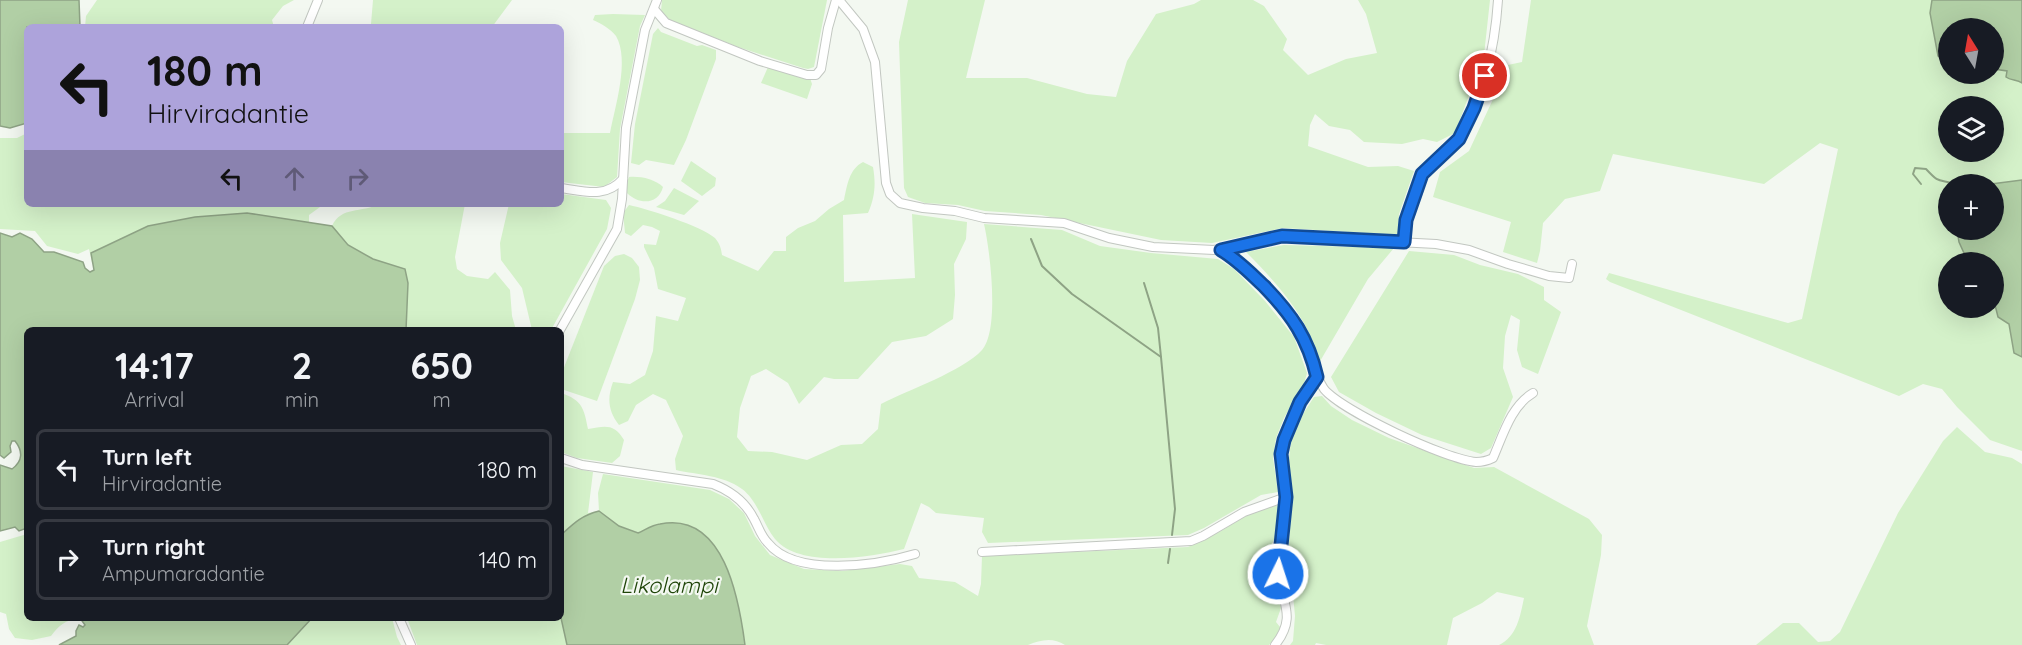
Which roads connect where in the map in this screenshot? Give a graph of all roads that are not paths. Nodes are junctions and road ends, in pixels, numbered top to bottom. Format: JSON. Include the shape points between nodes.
{"nodes":[{"id":1,"x":318,"y":0,"type":"edge"},
{"id":2,"x":657,"y":0,"type":"edge"},
{"id":3,"x":837,"y":0,"type":"edge"},
{"id":4,"x":1498,"y":0,"type":"edge"},
{"id":5,"x":654,"y":9,"type":"junction"},
{"id":6,"x":308,"y":24,"type":"edge"},
{"id":7,"x":623,"y":179,"type":"junction"},
{"id":8,"x":564,"y":188,"type":"edge"},
{"id":9,"x":1404,"y":242,"type":"junction"},
{"id":10,"x":1221,"y":250,"type":"junction"},
{"id":11,"x":1572,"y":264,"type":"dead end"},
{"id":12,"x":562,"y":327,"type":"edge"},
{"id":13,"x":1317,"y":377,"type":"junction"},
{"id":14,"x":1533,"y":393,"type":"dead end"},
{"id":15,"x":564,"y":459,"type":"edge"},
{"id":16,"x":1286,"y":497,"type":"junction"},
{"id":17,"x":982,"y":552,"type":"dead end"},
{"id":18,"x":915,"y":554,"type":"dead end"},
{"id":19,"x":400,"y":621,"type":"edge"},
{"id":20,"x":411,"y":645,"type":"edge"},
{"id":21,"x":1275,"y":645,"type":"edge"}],
"edges":[{"from":1,"to":6,"type":"street"},
{"from":2,"to":5,"type":"street"},
{"from":3,"to":5,"type":"street","via":[[821,69],[816,75],[760,61],[666,23]]},
{"from":3,"to":10,"type":"street","via":[[863,29],[875,62],[886,183],[890,195],[900,203],[984,218],[1064,223],[1153,247]]},
{"from":4,"to":9,"type":"street","via":[[1490,60],[1474,108],[1459,139],[1422,174],[1406,220]]},
{"from":5,"to":7,"type":"street","via":[[645,30],[626,128]]},
{"from":7,"to":8,"type":"street","via":[[606,192]]},
{"from":7,"to":12,"type":"street","via":[[617,229]]},
{"from":9,"to":10,"type":"street","via":[[1282,236]]},
{"from":9,"to":11,"type":"street","via":[[1469,250],[1549,276],[1569,278]]},
{"from":10,"to":13,"type":"street","via":[[1239,262],[1285,308],[1301,331]]},
{"from":13,"to":14,"type":"street","via":[[1335,401],[1355,414],[1474,462],[1493,458],[1516,408]]},
{"from":13,"to":16,"type":"street","via":[[1300,402],[1284,440],[1281,454]]},
{"from":15,"to":18,"type":"street","via":[[713,484],[728,490],[747,507],[770,546],[804,563],[864,564]]},
{"from":16,"to":17,"type":"street","via":[[1244,512],[1191,541]]},
{"from":16,"to":21,"type":"street","via":[[1278,574],[1287,605],[1285,633]]},
{"from":19,"to":20,"type":"street"}]}
